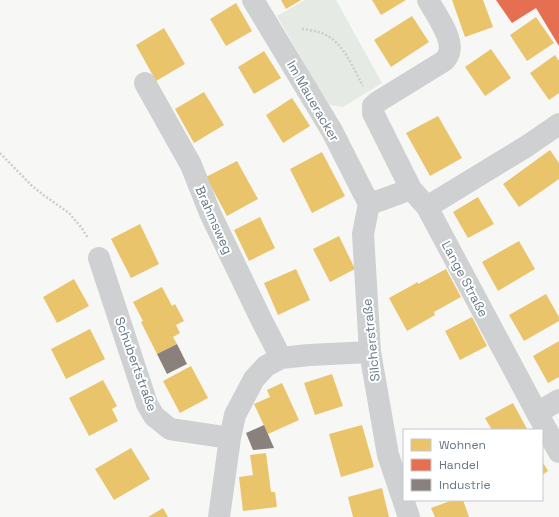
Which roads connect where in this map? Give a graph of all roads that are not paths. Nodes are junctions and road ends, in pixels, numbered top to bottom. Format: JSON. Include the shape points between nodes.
{"nodes":[{"id":1,"x":254,"y":0,"type":"edge"},
{"id":2,"x":428,"y":0,"type":"edge"},
{"id":3,"x":145,"y":83,"type":"dead end"},
{"id":4,"x":559,"y":124,"type":"edge"},
{"id":5,"x":411,"y":189,"type":"junction"},
{"id":6,"x":369,"y":204,"type":"junction"},
{"id":7,"x":427,"y":207,"type":"junction"},
{"id":8,"x":99,"y":258,"type":"road end"},
{"id":9,"x":370,"y":352,"type":"junction"},
{"id":10,"x":281,"y":358,"type":"junction"},
{"id":11,"x":559,"y":400,"type":"edge"},
{"id":12,"x":537,"y":413,"type":"junction"},
{"id":13,"x":230,"y":438,"type":"junction"},
{"id":14,"x":559,"y":452,"type":"edge"},
{"id":15,"x":403,"y":499,"type":"edge"},
{"id":16,"x":404,"y":501,"type":"edge"},
{"id":17,"x":219,"y":517,"type":"edge"},
{"id":18,"x":409,"y":517,"type":"edge"}],
"edges":[{"from":1,"to":6,"type":"street","name":"Im Maueracker","via":[[332,131]]},
{"from":2,"to":5,"type":"street","name":"Lange Straße","via":[[448,35],[450,52],[444,61],[373,106],[373,113]]},
{"from":3,"to":10,"type":"street","name":"Brahmsweg","via":[[191,165],[210,213]]},
{"from":4,"to":7,"type":"street"},
{"from":5,"to":6,"type":"street"},
{"from":5,"to":7,"type":"street","name":"Lange Straße"},
{"from":6,"to":9,"type":"street","name":"Silcherstraße","via":[[363,234]]},
{"from":7,"to":12,"type":"street","name":"Lange Straße"},
{"from":8,"to":13,"type":"street","name":"Schubertstraße","via":[[147,404],[154,416],[170,429]]},
{"from":9,"to":10,"type":"street"},
{"from":9,"to":15,"type":"street","name":"Silcherstraße","via":[[388,455]]},
{"from":10,"to":13,"type":"street","via":[[266,366],[254,379],[235,415]]},
{"from":11,"to":12,"type":"street"},
{"from":12,"to":14,"type":"street","name":"Lange Straße"},
{"from":13,"to":17,"type":"street"},
{"from":16,"to":18,"type":"street","name":"Silcherstraße"}]}
